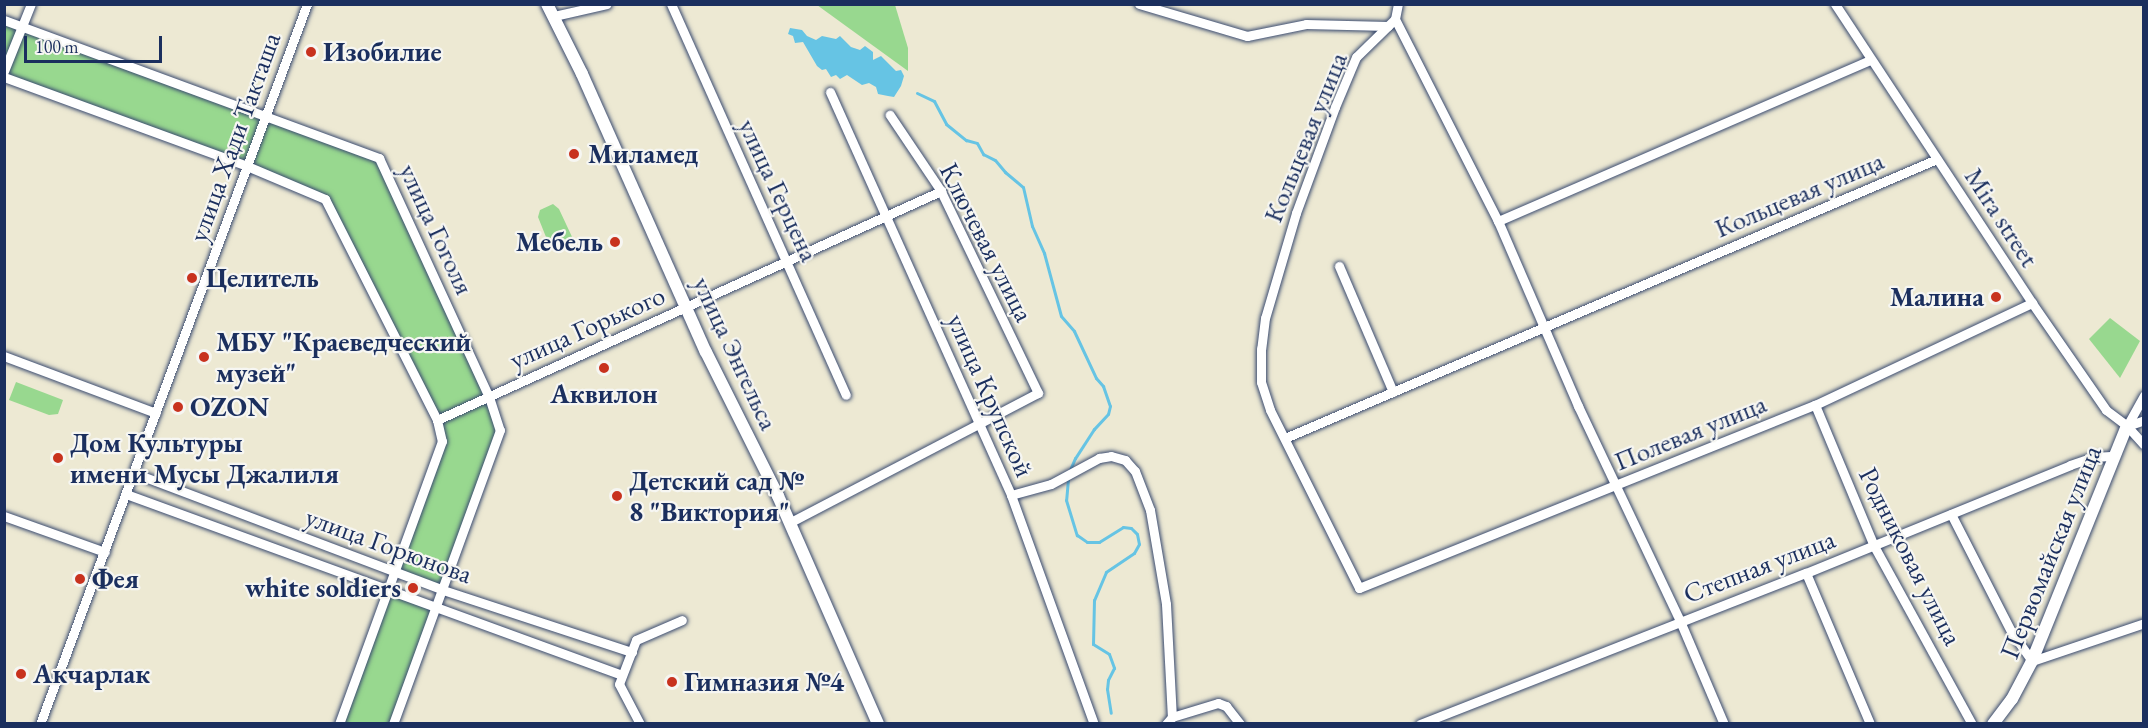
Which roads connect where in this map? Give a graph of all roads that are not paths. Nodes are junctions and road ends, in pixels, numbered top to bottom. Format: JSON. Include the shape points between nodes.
{"nodes":[{"id":1,"x":31,"y":4,"type":"edge"},
{"id":2,"x":307,"y":4,"type":"edge"},
{"id":3,"x":547,"y":4,"type":"edge"},
{"id":4,"x":607,"y":4,"type":"edge"},
{"id":5,"x":672,"y":4,"type":"edge"},
{"id":6,"x":1139,"y":4,"type":"edge"},
{"id":7,"x":1398,"y":4,"type":"edge"},
{"id":8,"x":1835,"y":4,"type":"edge"},
{"id":9,"x":554,"y":16,"type":"junction"},
{"id":10,"x":4,"y":20,"type":"edge"},
{"id":11,"x":1391,"y":22,"type":"junction"},
{"id":12,"x":23,"y":27,"type":"junction"},
{"id":13,"x":1870,"y":60,"type":"junction"},
{"id":14,"x":4,"y":71,"type":"edge"},
{"id":15,"x":4,"y":77,"type":"edge"},
{"id":16,"x":830,"y":92,"type":"dead end"},
{"id":17,"x":890,"y":115,"type":"dead end"},
{"id":18,"x":266,"y":116,"type":"junction"},
{"id":19,"x":1937,"y":159,"type":"junction"},
{"id":20,"x":247,"y":166,"type":"junction"},
{"id":21,"x":941,"y":191,"type":"junction"},
{"id":22,"x":887,"y":216,"type":"junction"},
{"id":23,"x":1498,"y":221,"type":"junction"},
{"id":24,"x":788,"y":263,"type":"junction"},
{"id":25,"x":1340,"y":266,"type":"dead end"},
{"id":26,"x":2032,"y":303,"type":"junction"},
{"id":27,"x":687,"y":306,"type":"junction"},
{"id":28,"x":1545,"y":326,"type":"junction"},
{"id":29,"x":4,"y":356,"type":"edge"},
{"id":30,"x":1393,"y":392,"type":"junction"},
{"id":31,"x":846,"y":395,"type":"dead end"},
{"id":32,"x":2144,"y":395,"type":"edge"},
{"id":33,"x":489,"y":397,"type":"junction"},
{"id":34,"x":1815,"y":405,"type":"junction"},
{"id":35,"x":156,"y":413,"type":"junction"},
{"id":36,"x":437,"y":420,"type":"junction"},
{"id":37,"x":2144,"y":420,"type":"edge"},
{"id":38,"x":979,"y":424,"type":"junction"},
{"id":39,"x":2127,"y":426,"type":"junction"},
{"id":40,"x":1285,"y":438,"type":"junction"},
{"id":41,"x":2144,"y":446,"type":"edge"},
{"id":42,"x":2115,"y":456,"type":"junction"},
{"id":43,"x":134,"y":473,"type":"junction"},
{"id":44,"x":1615,"y":486,"type":"junction"},
{"id":45,"x":126,"y":494,"type":"junction"},
{"id":46,"x":1011,"y":495,"type":"junction"},
{"id":47,"x":1951,"y":514,"type":"junction"},
{"id":48,"x":4,"y":516,"type":"edge"},
{"id":49,"x":789,"y":524,"type":"junction"},
{"id":50,"x":1874,"y":546,"type":"junction"},
{"id":51,"x":105,"y":552,"type":"junction"},
{"id":52,"x":393,"y":571,"type":"junction"},
{"id":53,"x":1806,"y":573,"type":"junction"},
{"id":54,"x":1359,"y":588,"type":"joint"},
{"id":55,"x":387,"y":589,"type":"junction"},
{"id":56,"x":443,"y":590,"type":"junction"},
{"id":57,"x":436,"y":608,"type":"junction"},
{"id":58,"x":682,"y":620,"type":"dead end"},
{"id":59,"x":1680,"y":621,"type":"junction"},
{"id":60,"x":2144,"y":623,"type":"edge"},
{"id":61,"x":632,"y":652,"type":"junction"},
{"id":62,"x":2032,"y":661,"type":"junction"},
{"id":63,"x":622,"y":675,"type":"junction"},
{"id":64,"x":1169,"y":720,"type":"edge"},
{"id":65,"x":40,"y":723,"type":"edge"},
{"id":66,"x":339,"y":723,"type":"edge"},
{"id":67,"x":393,"y":723,"type":"edge"},
{"id":68,"x":640,"y":723,"type":"edge"},
{"id":69,"x":878,"y":723,"type":"edge"},
{"id":70,"x":1094,"y":723,"type":"edge"},
{"id":71,"x":1240,"y":723,"type":"edge"},
{"id":72,"x":1420,"y":723,"type":"edge"},
{"id":73,"x":1724,"y":723,"type":"edge"},
{"id":74,"x":1870,"y":723,"type":"edge"},
{"id":75,"x":1972,"y":723,"type":"edge"},
{"id":76,"x":1993,"y":723,"type":"edge"}],
"edges":[{"from":1,"to":12,"type":"street"},
{"from":2,"to":18,"type":"street","name":"улица Хади Такташа"},
{"from":3,"to":9,"type":"street","name":"улица Энгельса"},
{"from":4,"to":9,"type":"street"},
{"from":5,"to":24,"type":"street","name":"улица Герцена"},
{"from":6,"to":11,"type":"street","via":[[1247,36],[1306,24]]},
{"from":7,"to":11,"type":"street"},
{"from":8,"to":13,"type":"street","name":"Mira street"},
{"from":9,"to":27,"type":"street","name":"улица Энгельса"},
{"from":10,"to":12,"type":"street","name":"улица Гоголя"},
{"from":11,"to":23,"type":"street"},
{"from":11,"to":40,"type":"street","name":"Кольцевая улица","via":[[1356,57],[1296,213],[1265,318],[1261,382]]},
{"from":12,"to":14,"type":"street"},
{"from":12,"to":18,"type":"street","name":"улица Гоголя"},
{"from":13,"to":19,"type":"street","name":"Mira street"},
{"from":13,"to":23,"type":"street"},
{"from":15,"to":20,"type":"street"},
{"from":16,"to":22,"type":"street","name":"улица Крупской"},
{"from":17,"to":21,"type":"street","name":"Ключевая улица"},
{"from":18,"to":20,"type":"street","name":"улица Хади Такташа"},
{"from":18,"to":33,"type":"street","name":"улица Гоголя","via":[[379,158]]},
{"from":19,"to":26,"type":"street","name":"Mira street"},
{"from":19,"to":28,"type":"street","name":"Кольцевая улица"},
{"from":20,"to":35,"type":"street","name":"улица Хади Такташа"},
{"from":20,"to":36,"type":"street","via":[[325,199]]},
{"from":21,"to":22,"type":"street","name":"улица Горького"},
{"from":21,"to":38,"type":"street","name":"Ключевая улица","via":[[1038,393]]},
{"from":22,"to":24,"type":"street","name":"улица Горького"},
{"from":22,"to":38,"type":"street","name":"улица Крупской"},
{"from":23,"to":28,"type":"street"},
{"from":24,"to":27,"type":"street","name":"улица Горького"},
{"from":24,"to":31,"type":"street","name":"улица Герцена"},
{"from":25,"to":30,"type":"street"},
{"from":26,"to":34,"type":"street","name":"Полевая улица"},
{"from":26,"to":39,"type":"street","name":"Mira street","via":[[2106,410]]},
{"from":27,"to":33,"type":"street","name":"улица Горького"},
{"from":27,"to":49,"type":"street","name":"улица Энгельса"},
{"from":28,"to":30,"type":"street","name":"Кольцевая улица"},
{"from":28,"to":44,"type":"street"},
{"from":29,"to":35,"type":"street"},
{"from":30,"to":40,"type":"street","name":"Кольцевая улица"},
{"from":32,"to":39,"type":"street","name":"Первомайская улица"},
{"from":33,"to":36,"type":"street","name":"улица Горького"},
{"from":33,"to":56,"type":"street","name":"улица Гоголя","via":[[500,430]]},
{"from":34,"to":44,"type":"street","name":"Полевая улица"},
{"from":34,"to":50,"type":"street","name":"Родниковая улица"},
{"from":35,"to":43,"type":"street","name":"улица Хади Такташа"},
{"from":36,"to":52,"type":"street","via":[[442,441]]},
{"from":37,"to":39,"type":"street"},
{"from":38,"to":46,"type":"street","name":"улица Крупской"},
{"from":38,"to":49,"type":"street"},
{"from":39,"to":41,"type":"street","name":"Mira street"},
{"from":39,"to":42,"type":"street","name":"Первомайская улица"},
{"from":40,"to":54,"type":"street","name":"Кольцевая улица"},
{"from":42,"to":47,"type":"street","name":"Степная улица","via":[[2093,457]]},
{"from":42,"to":62,"type":"street","name":"Первомайская улица"},
{"from":43,"to":45,"type":"street","name":"улица Хади Такташа"},
{"from":43,"to":52,"type":"street","name":"улица Горюнова"},
{"from":44,"to":54,"type":"street","name":"Полевая улица"},
{"from":44,"to":59,"type":"street"},
{"from":45,"to":51,"type":"street","name":"улица Хади Такташа"},
{"from":45,"to":55,"type":"street","name":"улица Горюнова"},
{"from":46,"to":64,"type":"street","via":[[1051,484],[1105,457],[1125,460],[1135,471],[1149,510],[1166,604]]},
{"from":46,"to":70,"type":"street","name":"улица Крупской"},
{"from":47,"to":50,"type":"street","name":"Степная улица"},
{"from":47,"to":62,"type":"street","via":[[2011,631]]},
{"from":48,"to":51,"type":"street"},
{"from":49,"to":69,"type":"street","name":"улица Энгельса"},
{"from":50,"to":53,"type":"street","name":"Степная улица"},
{"from":50,"to":75,"type":"street","name":"Родниковая улица"},
{"from":51,"to":65,"type":"street","name":"улица Хади Такташа"},
{"from":52,"to":55,"type":"street"},
{"from":52,"to":56,"type":"street","name":"улица Горюнова"},
{"from":53,"to":59,"type":"street","name":"Степная улица"},
{"from":53,"to":74,"type":"street"},
{"from":55,"to":57,"type":"street","name":"улица Горюнова"},
{"from":55,"to":66,"type":"street"},
{"from":56,"to":57,"type":"street","name":"улица Гоголя"},
{"from":56,"to":61,"type":"street","name":"улица Горюнова"},
{"from":57,"to":63,"type":"street","name":"улица Горюнова"},
{"from":57,"to":67,"type":"street","name":"улица Гоголя"},
{"from":58,"to":61,"type":"street","via":[[636,640]]},
{"from":59,"to":72,"type":"street","name":"Степная улица"},
{"from":59,"to":73,"type":"street"},
{"from":60,"to":62,"type":"street"},
{"from":61,"to":63,"type":"street"},
{"from":62,"to":76,"type":"street","name":"Первомайская улица","via":[[2012,699]]},
{"from":63,"to":68,"type":"street","via":[[619,684]]},
{"from":64,"to":71,"type":"street","via":[[1218,703],[1226,706]]}]}
